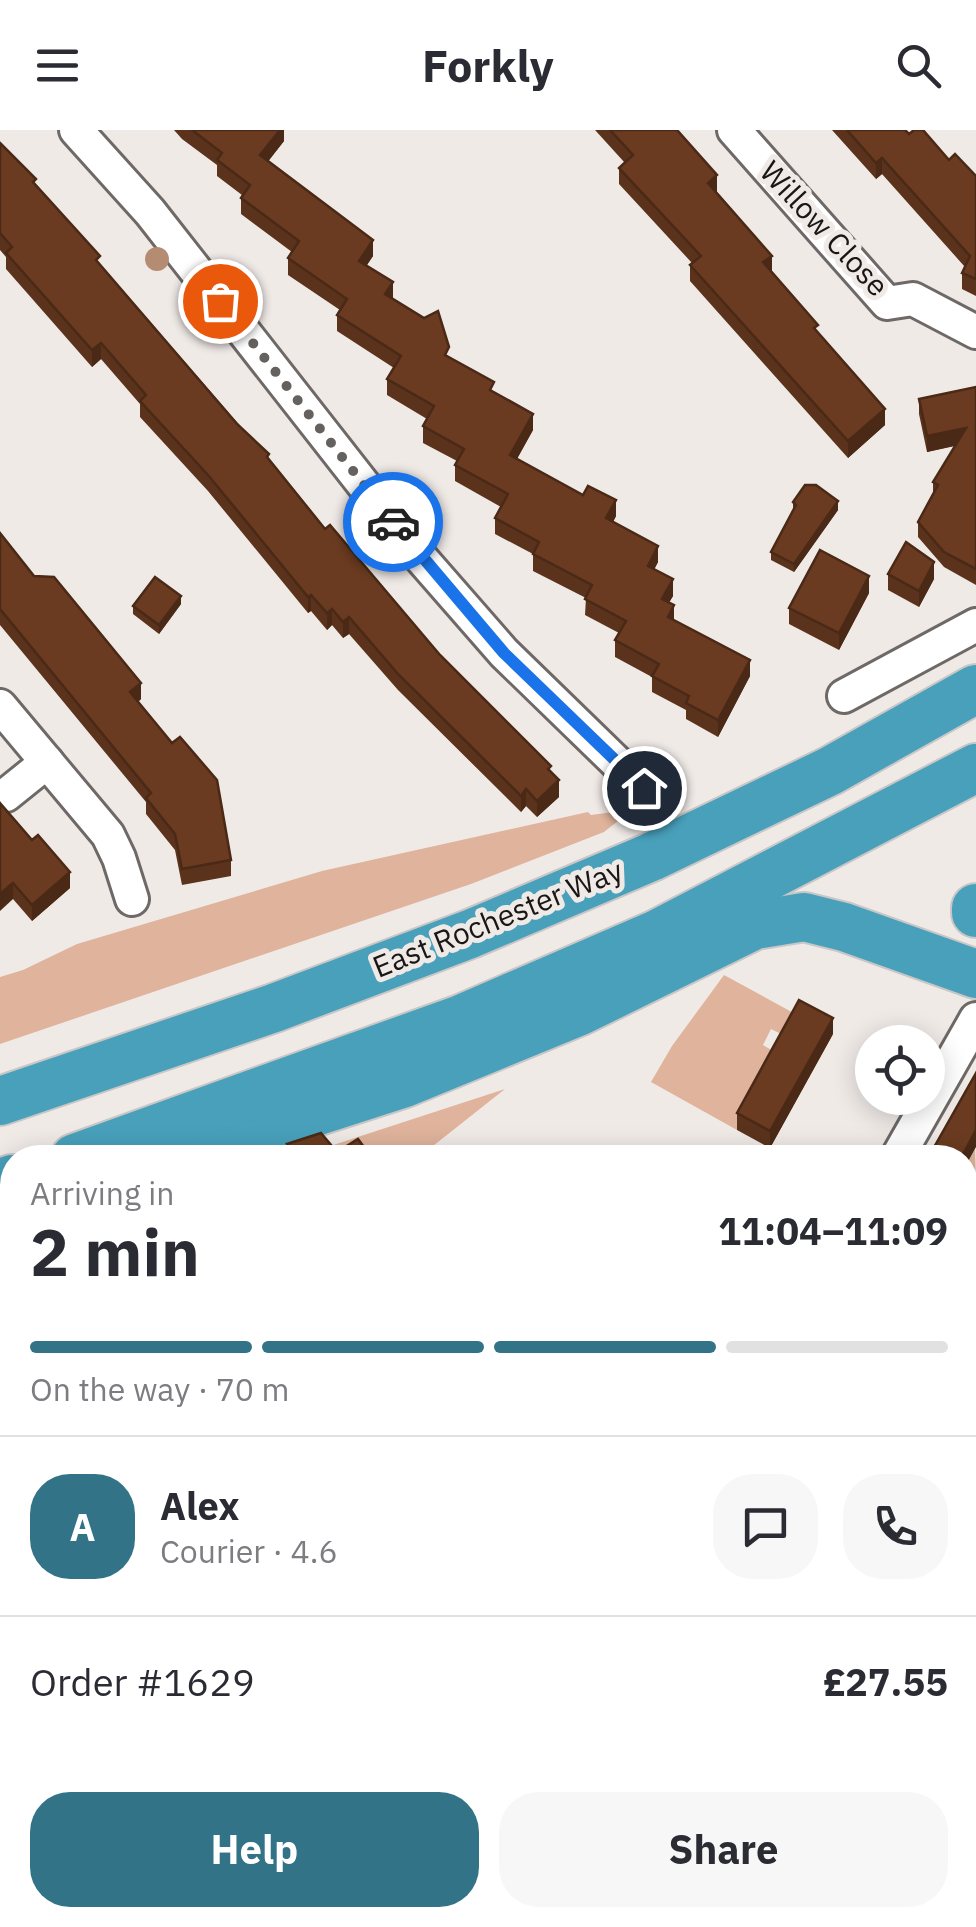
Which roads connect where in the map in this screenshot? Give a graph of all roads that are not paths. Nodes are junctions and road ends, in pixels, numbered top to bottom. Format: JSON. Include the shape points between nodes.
{"nodes":[{"id":1,"x":76,"y":130,"type":"edge"},
{"id":2,"x":734,"y":130,"type":"edge"},
{"id":3,"x":976,"y":332,"type":"edge"},
{"id":4,"x":976,"y":625,"type":"edge"},
{"id":5,"x":976,"y":689,"type":"edge"},
{"id":6,"x":844,"y":696,"type":"dead end"},
{"id":7,"x":0,"y":706,"type":"edge"},
{"id":8,"x":47,"y":762,"type":"junction"},
{"id":9,"x":976,"y":768,"type":"edge"},
{"id":10,"x":644,"y":788,"type":"dead end"},
{"id":11,"x":6,"y":795,"type":"dead end"},
{"id":12,"x":132,"y":900,"type":"dead end"},
{"id":13,"x":976,"y":974,"type":"edge"},
{"id":14,"x":976,"y":1019,"type":"edge"},
{"id":15,"x":0,"y":1101,"type":"edge"},
{"id":16,"x":111,"y":1145,"type":"edge"},
{"id":17,"x":153,"y":1145,"type":"edge"},
{"id":18,"x":904,"y":1145,"type":"edge"}],
"edges":[{"from":1,"to":10,"type":"street","via":[[150,212],[421,558],[504,653]]},
{"from":2,"to":3,"type":"street","name":"Willow Close","via":[[887,303],[913,300]]},
{"from":4,"to":6,"type":"street"},
{"from":5,"to":15,"type":"highway","name":"East Rochester Way","via":[[830,771],[488,926]]},
{"from":7,"to":8,"type":"street"},
{"from":8,"to":11,"type":"street"},
{"from":8,"to":12,"type":"street","via":[[108,835]]},
{"from":9,"to":16,"type":"highway","via":[[657,934],[461,1018]]},
{"from":13,"to":17,"type":"highway","via":[[804,917],[755,926],[580,1011],[402,1084],[250,1132]]},
{"from":14,"to":18,"type":"street"}]}
